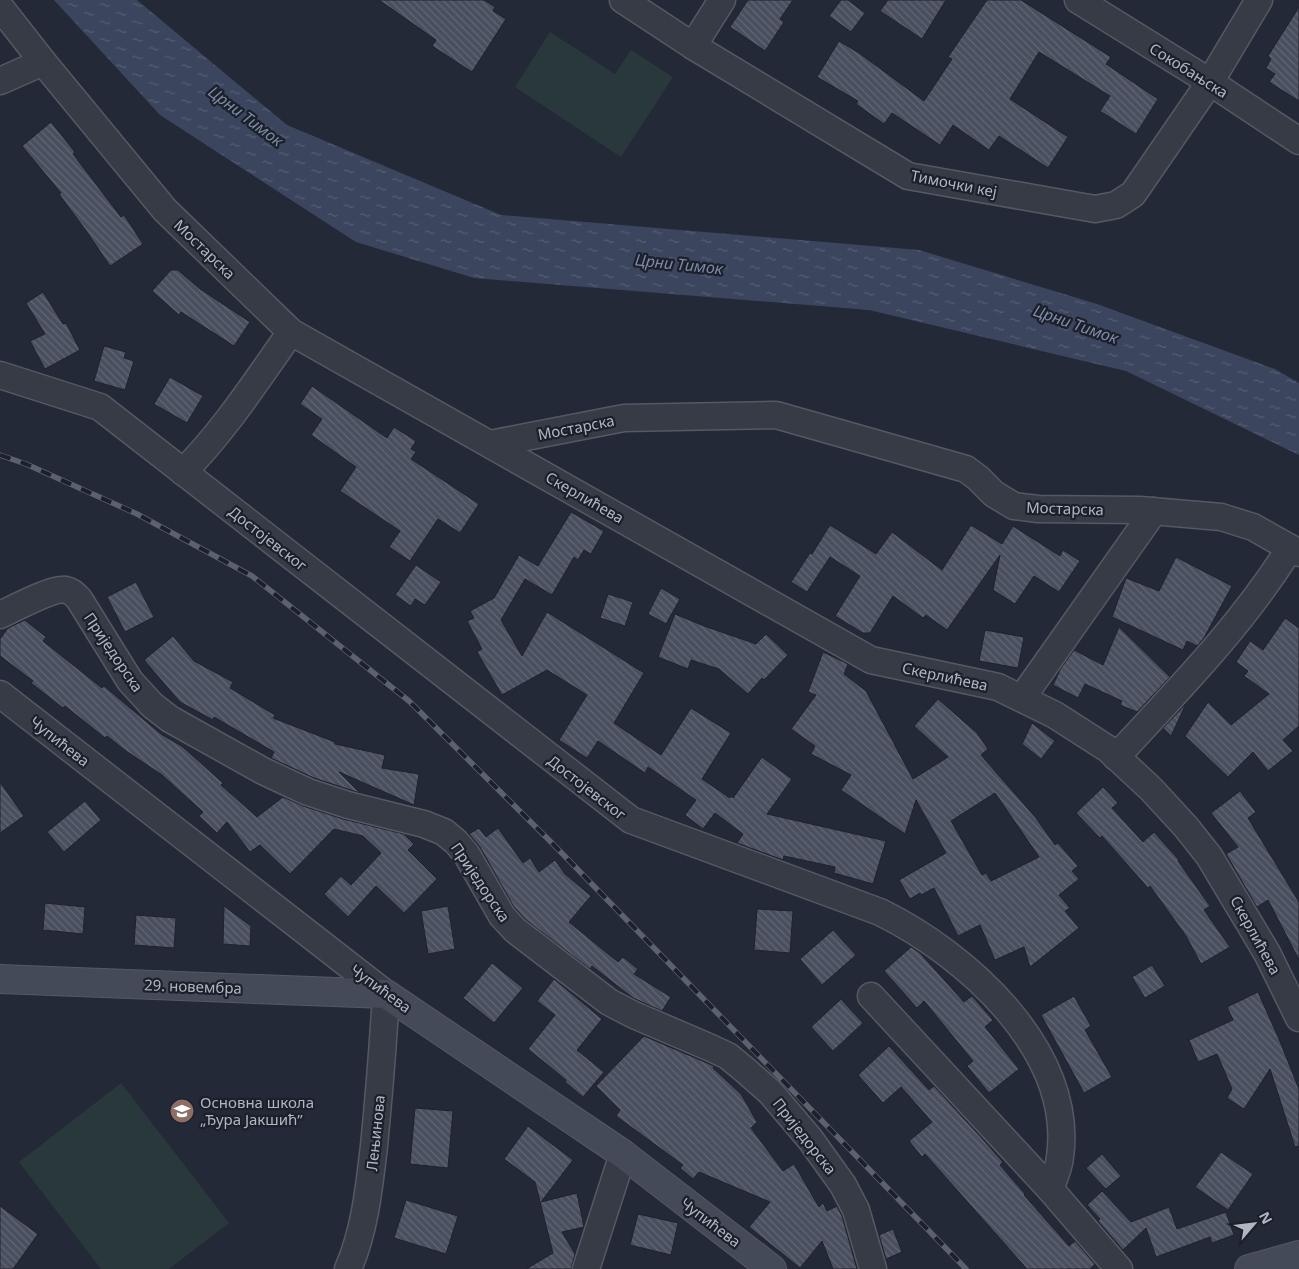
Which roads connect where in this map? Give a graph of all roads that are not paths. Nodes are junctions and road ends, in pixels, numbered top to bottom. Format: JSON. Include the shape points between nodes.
{"nodes":[{"id":1,"x":623,"y":0,"type":"edge"},
{"id":2,"x":722,"y":0,"type":"edge"},
{"id":3,"x":1078,"y":0,"type":"edge"},
{"id":4,"x":1259,"y":0,"type":"edge"},
{"id":5,"x":0,"y":6,"type":"edge"},
{"id":6,"x":693,"y":46,"type":"junction"},
{"id":7,"x":43,"y":62,"type":"junction"},
{"id":8,"x":0,"y":80,"type":"edge"},
{"id":9,"x":1210,"y":82,"type":"junction"},
{"id":10,"x":1299,"y":141,"type":"edge"},
{"id":11,"x":291,"y":332,"type":"junction"},
{"id":12,"x":0,"y":376,"type":"edge"},
{"id":13,"x":490,"y":444,"type":"junction"},
{"id":14,"x":183,"y":472,"type":"junction"},
{"id":15,"x":1154,"y":511,"type":"junction"},
{"id":16,"x":1294,"y":551,"type":"edge"},
{"id":17,"x":0,"y":615,"type":"edge"},
{"id":18,"x":0,"y":694,"type":"edge"},
{"id":19,"x":1022,"y":698,"type":"junction"},
{"id":20,"x":1116,"y":756,"type":"junction"},
{"id":21,"x":0,"y":979,"type":"edge"},
{"id":22,"x":386,"y":994,"type":"junction"},
{"id":23,"x":871,"y":996,"type":"dead end"},
{"id":24,"x":1299,"y":1018,"type":"edge"},
{"id":25,"x":623,"y":1154,"type":"junction"},
{"id":26,"x":1050,"y":1189,"type":"junction"},
{"id":27,"x":1299,"y":1255,"type":"edge"},
{"id":28,"x":348,"y":1269,"type":"edge"},
{"id":29,"x":586,"y":1269,"type":"edge"},
{"id":30,"x":772,"y":1269,"type":"edge"},
{"id":31,"x":873,"y":1269,"type":"edge"},
{"id":32,"x":1119,"y":1269,"type":"edge"},
{"id":33,"x":1249,"y":1269,"type":"edge"}],
"edges":[{"from":1,"to":6,"type":"street","name":"Тимочки кеј"},
{"from":2,"to":6,"type":"street"},
{"from":3,"to":9,"type":"street","name":"Сокобањска"},
{"from":4,"to":9,"type":"street","name":"Тимочки кеј"},
{"from":5,"to":7,"type":"street","name":"Мостарска"},
{"from":6,"to":9,"type":"street","name":"Тимочки кеј","via":[[908,176],[1095,209],[1116,205],[1133,194]]},
{"from":7,"to":8,"type":"street"},
{"from":7,"to":11,"type":"street","name":"Мостарска","via":[[165,210]]},
{"from":9,"to":10,"type":"street","name":"Сокобањска"},
{"from":11,"to":13,"type":"street","name":"Мостарска"},
{"from":11,"to":14,"type":"street","via":[[220,431]]},
{"from":12,"to":14,"type":"street","name":"Достојевског","via":[[100,407]]},
{"from":13,"to":15,"type":"street","name":"Мостарска","via":[[624,418],[776,415],[966,469],[994,494],[1014,506]]},
{"from":13,"to":19,"type":"street","name":"Скерлићева","via":[[871,660],[998,687]]},
{"from":14,"to":26,"type":"street","name":"Достојевског","via":[[631,820],[880,912],[906,925],[957,962],[1004,1006],[1026,1035],[1053,1085],[1062,1134],[1060,1157]]},
{"from":15,"to":16,"type":"street","name":"Мостарска","via":[[1221,517],[1253,528]]},
{"from":15,"to":19,"type":"street"},
{"from":16,"to":20,"type":"street","via":[[1206,660]]},
{"from":17,"to":31,"type":"street","name":"Приједорска","via":[[55,590],[72,592],[130,680],[152,705],[170,719],[308,792],[444,832],[466,855],[502,916],[515,930],[609,1002],[728,1056],[770,1092],[843,1185],[856,1210]]},
{"from":18,"to":22,"type":"street","name":"Чупићева"},
{"from":19,"to":20,"type":"street","name":"Скерлићева","via":[[1055,715]]},
{"from":20,"to":24,"type":"street","name":"Скерлићева","via":[[1151,789],[1209,856],[1268,953]]},
{"from":21,"to":22,"type":"street","name":"29. новембра"},
{"from":22,"to":25,"type":"street","name":"Чупићева"},
{"from":22,"to":28,"type":"street","name":"Лењинова","via":[[370,1178],[364,1220]]},
{"from":23,"to":26,"type":"street"},
{"from":25,"to":29,"type":"street"},
{"from":25,"to":30,"type":"street","name":"Чупићева"},
{"from":26,"to":32,"type":"street"},
{"from":27,"to":33,"type":"street"}]}
